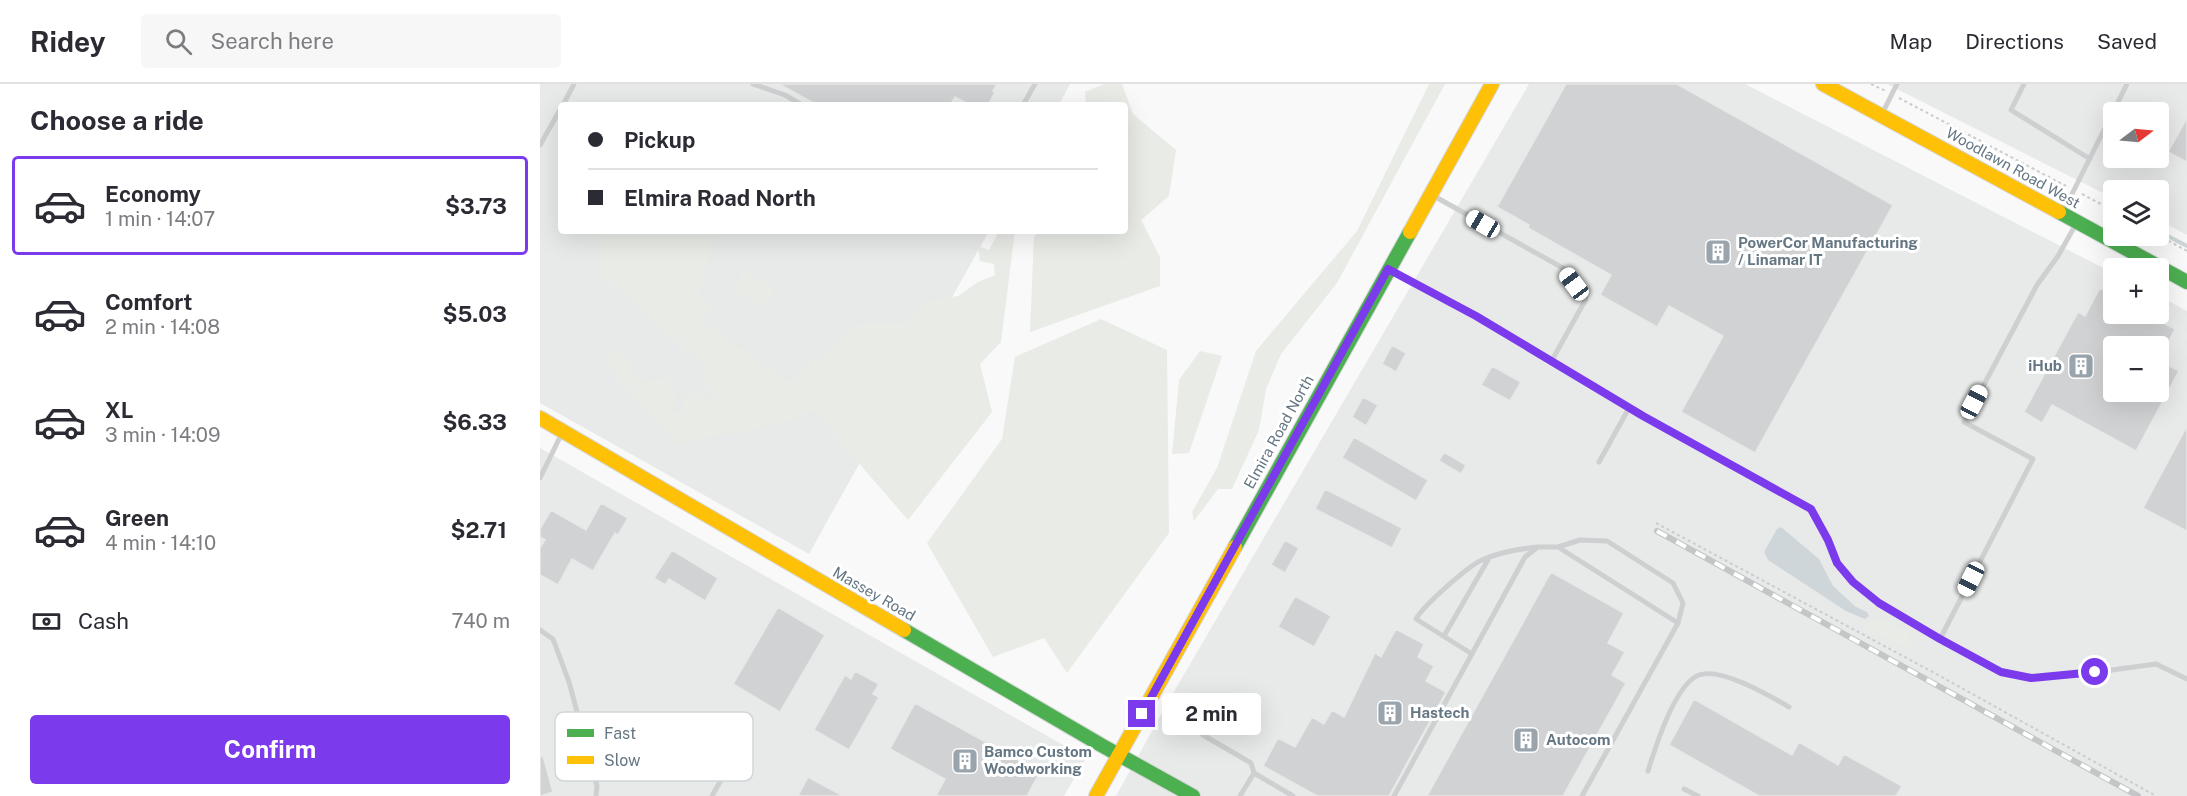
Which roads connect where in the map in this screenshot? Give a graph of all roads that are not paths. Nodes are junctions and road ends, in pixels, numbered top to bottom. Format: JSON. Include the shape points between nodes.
{"nodes":[{"id":1,"x":574,"y":84,"type":"edge"},
{"id":2,"x":753,"y":84,"type":"edge"},
{"id":3,"x":1035,"y":84,"type":"edge"},
{"id":4,"x":1492,"y":84,"type":"edge"},
{"id":5,"x":1823,"y":84,"type":"edge"},
{"id":6,"x":1897,"y":84,"type":"edge"},
{"id":7,"x":2024,"y":84,"type":"edge"},
{"id":8,"x":2127,"y":84,"type":"edge"},
{"id":9,"x":564,"y":102,"type":"edge"},
{"id":10,"x":796,"y":102,"type":"edge"},
{"id":11,"x":1025,"y":102,"type":"edge"},
{"id":12,"x":558,"y":113,"type":"edge"},
{"id":13,"x":1881,"y":115,"type":"junction"},
{"id":14,"x":540,"y":146,"type":"edge"},
{"id":15,"x":2090,"y":159,"type":"junction"},
{"id":16,"x":1431,"y":194,"type":"junction"},
{"id":17,"x":2062,"y":214,"type":"junction"},
{"id":18,"x":2077,"y":222,"type":"junction"},
{"id":19,"x":1388,"y":269,"type":"junction"},
{"id":20,"x":2186,"y":280,"type":"edge"},
{"id":21,"x":1551,"y":362,"type":"junction"},
{"id":22,"x":1629,"y":408,"type":"junction"},
{"id":23,"x":540,"y":418,"type":"edge"},
{"id":24,"x":562,"y":431,"type":"junction"},
{"id":25,"x":1599,"y":462,"type":"dead end"},
{"id":26,"x":540,"y":478,"type":"edge"},
{"id":27,"x":1538,"y":547,"type":"junction"},
{"id":28,"x":1558,"y":547,"type":"junction"},
{"id":29,"x":1490,"y":558,"type":"junction"},
{"id":30,"x":1678,"y":623,"type":"junction"},
{"id":31,"x":540,"y":630,"type":"edge"},
{"id":32,"x":1444,"y":636,"type":"junction"},
{"id":33,"x":1940,"y":639,"type":"junction"},
{"id":34,"x":1472,"y":654,"type":"junction"},
{"id":35,"x":2187,"y":679,"type":"edge"},
{"id":36,"x":1789,"y":707,"type":"dead end"},
{"id":37,"x":577,"y":712,"type":"edge"},
{"id":38,"x":1203,"y":735,"type":"dead end"},
{"id":39,"x":1119,"y":755,"type":"junction"},
{"id":40,"x":1648,"y":771,"type":"dead end"},
{"id":41,"x":1254,"y":772,"type":"junction"},
{"id":42,"x":596,"y":781,"type":"edge"},
{"id":43,"x":720,"y":781,"type":"edge"},
{"id":44,"x":1684,"y":789,"type":"dead end"},
{"id":45,"x":596,"y":796,"type":"edge"},
{"id":46,"x":712,"y":796,"type":"edge"},
{"id":47,"x":1096,"y":796,"type":"edge"},
{"id":48,"x":1193,"y":796,"type":"edge"},
{"id":49,"x":1240,"y":796,"type":"edge"},
{"id":50,"x":1293,"y":796,"type":"edge"},
{"id":51,"x":1395,"y":796,"type":"edge"},
{"id":52,"x":1582,"y":796,"type":"edge"},
{"id":53,"x":1698,"y":796,"type":"edge"}],
"edges":[{"from":1,"to":9,"type":"lane"},
{"from":2,"to":10,"type":"lane"},
{"from":3,"to":11,"type":"lane"},
{"from":4,"to":16,"type":"main road","name":"Elmira Road North"},
{"from":5,"to":13,"type":"main road","name":"Woodlawn Road West"},
{"from":6,"to":13,"type":"lane"},
{"from":7,"to":15,"type":"lane","via":[[2011,110]]},
{"from":8,"to":15,"type":"lane"},
{"from":12,"to":14,"type":"lane"},
{"from":13,"to":17,"type":"main road","name":"Woodlawn Road West"},
{"from":15,"to":17,"type":"lane"},
{"from":16,"to":19,"type":"main road","name":"Elmira Road North"},
{"from":16,"to":21,"type":"lane","via":[[1563,268],[1586,299]]},
{"from":17,"to":18,"type":"main road","name":"Woodlawn Road West"},
{"from":18,"to":20,"type":"main road","name":"Woodlawn Road West"},
{"from":18,"to":33,"type":"lane","via":[[2037,285],[1964,422],[2033,459]]},
{"from":19,"to":21,"type":"lane"},
{"from":19,"to":39,"type":"main road","name":"Elmira Road North"},
{"from":21,"to":22,"type":"lane"},
{"from":22,"to":25,"type":"lane"},
{"from":22,"to":33,"type":"lane","via":[[1811,509],[1837,563],[1853,582],[1879,603]]},
{"from":23,"to":24,"type":"main road","name":"Massey Road"},
{"from":24,"to":26,"type":"lane"},
{"from":24,"to":39,"type":"main road","name":"Massey Road"},
{"from":27,"to":28,"type":"lane"},
{"from":27,"to":29,"type":"lane","via":[[1515,549]]},
{"from":27,"to":34,"type":"lane","via":[[1525,557]]},
{"from":28,"to":30,"type":"lane"},
{"from":28,"to":30,"type":"lane","via":[[1580,540],[1607,542],[1673,583],[1683,603]]},
{"from":29,"to":32,"type":"lane"},
{"from":29,"to":32,"type":"lane","via":[[1480,561],[1443,591],[1416,619]]},
{"from":30,"to":52,"type":"lane"},
{"from":31,"to":37,"type":"lane","via":[[553,639]]},
{"from":32,"to":34,"type":"lane"},
{"from":33,"to":35,"type":"lane","via":[[2001,672],[2031,678],[2156,664]]},
{"from":34,"to":51,"type":"lane"},
{"from":36,"to":40,"type":"lane","via":[[1763,691],[1718,674],[1699,675],[1683,687],[1658,738]]},
{"from":38,"to":41,"type":"lane","via":[[1251,763]]},
{"from":39,"to":47,"type":"main road","name":"Elmira Road North"},
{"from":39,"to":48,"type":"main road","name":"Massey Road"},
{"from":41,"to":49,"type":"lane"},
{"from":41,"to":50,"type":"lane"},
{"from":42,"to":45,"type":"lane"},
{"from":43,"to":46,"type":"lane"},
{"from":44,"to":53,"type":"lane"}]}
